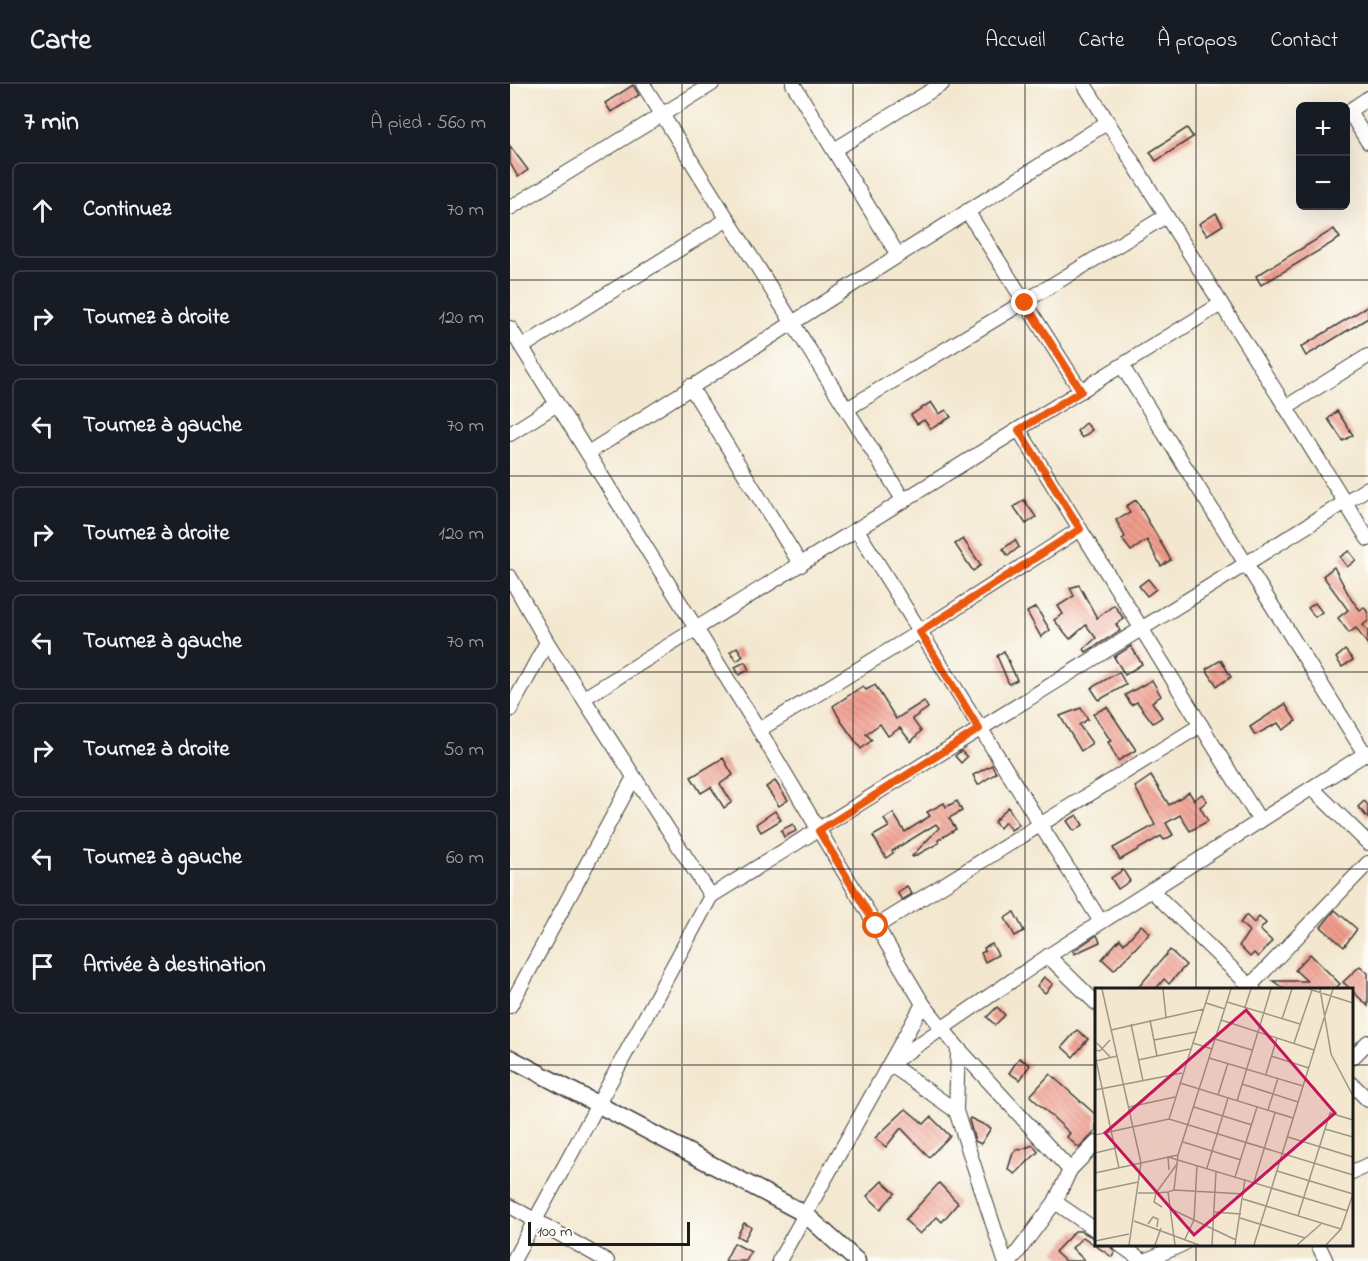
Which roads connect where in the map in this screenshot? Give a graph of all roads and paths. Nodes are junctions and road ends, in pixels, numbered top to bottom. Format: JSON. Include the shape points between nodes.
{"nodes":[{"id":1,"x":643,"y":84,"type":"edge"},
{"id":2,"x":712,"y":84,"type":"edge"},
{"id":3,"x":793,"y":84,"type":"edge"},
{"id":4,"x":942,"y":84,"type":"edge"},
{"id":5,"x":1084,"y":84,"type":"edge"},
{"id":6,"x":1368,"y":98,"type":"edge"},
{"id":7,"x":662,"y":115,"type":"junction"},
{"id":8,"x":1108,"y":122,"type":"junction"},
{"id":9,"x":1368,"y":142,"type":"edge"},
{"id":10,"x":834,"y":150,"type":"junction"},
{"id":11,"x":510,"y":208,"type":"edge"},
{"id":12,"x":967,"y":211,"type":"junction"},
{"id":13,"x":1166,"y":216,"type":"junction"},
{"id":14,"x":728,"y":219,"type":"junction"},
{"id":15,"x":898,"y":255,"type":"junction"},
{"id":16,"x":1025,"y":303,"type":"junction"},
{"id":17,"x":1221,"y":304,"type":"junction"},
{"id":18,"x":792,"y":322,"type":"junction"},
{"id":19,"x":510,"y":328,"type":"edge"},
{"id":20,"x":522,"y":347,"type":"junction"},
{"id":21,"x":1368,"y":356,"type":"edge"},
{"id":22,"x":1122,"y":366,"type":"junction"},
{"id":23,"x":690,"y":386,"type":"junction"},
{"id":24,"x":1081,"y":391,"type":"junction"},
{"id":25,"x":557,"y":404,"type":"junction"},
{"id":26,"x":1286,"y":407,"type":"junction"},
{"id":27,"x":847,"y":409,"type":"junction"},
{"id":28,"x":1019,"y":430,"type":"junction"},
{"id":29,"x":510,"y":434,"type":"edge"},
{"id":30,"x":588,"y":453,"type":"junction"},
{"id":31,"x":1368,"y":488,"type":"edge"},
{"id":32,"x":904,"y":501,"type":"junction"},
{"id":33,"x":1346,"y":502,"type":"junction"},
{"id":34,"x":1080,"y":529,"type":"junction"},
{"id":35,"x":857,"y":530,"type":"junction"},
{"id":36,"x":1368,"y":539,"type":"edge"},
{"id":37,"x":1245,"y":564,"type":"junction"},
{"id":38,"x":801,"y":565,"type":"junction"},
{"id":39,"x":510,"y":577,"type":"edge"},
{"id":40,"x":1141,"y":628,"type":"junction"},
{"id":41,"x":696,"y":630,"type":"junction"},
{"id":42,"x":920,"y":632,"type":"junction"},
{"id":43,"x":547,"y":642,"type":"junction"},
{"id":44,"x":584,"y":698,"type":"junction"},
{"id":45,"x":510,"y":710,"type":"edge"},
{"id":46,"x":1201,"y":725,"type":"junction"},
{"id":47,"x":979,"y":729,"type":"junction"},
{"id":48,"x":759,"y":730,"type":"junction"},
{"id":49,"x":1366,"y":753,"type":"edge"},
{"id":50,"x":634,"y":777,"type":"junction"},
{"id":51,"x":1312,"y":788,"type":"junction"},
{"id":52,"x":1260,"y":821,"type":"junction"},
{"id":53,"x":1038,"y":823,"type":"junction"},
{"id":54,"x":819,"y":831,"type":"junction"},
{"id":55,"x":1368,"y":843,"type":"edge"},
{"id":56,"x":1368,"y":863,"type":"edge"},
{"id":57,"x":1151,"y":891,"type":"junction"},
{"id":58,"x":711,"y":896,"type":"junction"},
{"id":59,"x":1101,"y":922,"type":"junction"},
{"id":60,"x":876,"y":926,"type":"junction"},
{"id":61,"x":1048,"y":957,"type":"junction"},
{"id":62,"x":1250,"y":988,"type":"edge"},
{"id":63,"x":1095,"y":1002,"type":"edge"},
{"id":64,"x":923,"y":1005,"type":"junction"},
{"id":65,"x":510,"y":1006,"type":"edge"},
{"id":66,"x":942,"y":1027,"type":"junction"},
{"id":67,"x":1368,"y":1042,"type":"edge"},
{"id":68,"x":958,"y":1048,"type":"junction"},
{"id":69,"x":1353,"y":1057,"type":"edge"},
{"id":70,"x":510,"y":1058,"type":"edge"},
{"id":71,"x":890,"y":1064,"type":"junction"},
{"id":72,"x":1353,"y":1085,"type":"edge"},
{"id":73,"x":1368,"y":1101,"type":"edge"},
{"id":74,"x":597,"y":1106,"type":"junction"},
{"id":75,"x":956,"y":1111,"type":"junction"},
{"id":76,"x":1095,"y":1144,"type":"edge"},
{"id":77,"x":1368,"y":1165,"type":"edge"},
{"id":78,"x":1070,"y":1170,"type":"junction"},
{"id":79,"x":1353,"y":1172,"type":"edge"},
{"id":80,"x":1055,"y":1202,"type":"junction"},
{"id":81,"x":510,"y":1206,"type":"edge"},
{"id":82,"x":805,"y":1214,"type":"junction"},
{"id":83,"x":535,"y":1220,"type":"junction"},
{"id":84,"x":1095,"y":1229,"type":"edge"},
{"id":85,"x":1121,"y":1246,"type":"edge"},
{"id":86,"x":1181,"y":1246,"type":"edge"},
{"id":87,"x":1318,"y":1246,"type":"edge"},
{"id":88,"x":513,"y":1261,"type":"edge"},
{"id":89,"x":607,"y":1261,"type":"edge"},
{"id":90,"x":779,"y":1261,"type":"edge"},
{"id":91,"x":857,"y":1261,"type":"edge"},
{"id":92,"x":1005,"y":1261,"type":"edge"},
{"id":93,"x":1011,"y":1261,"type":"edge"},
{"id":94,"x":1144,"y":1261,"type":"edge"},
{"id":95,"x":1326,"y":1261,"type":"edge"}],
"edges":[{"from":1,"to":7,"type":"street"},
{"from":2,"to":7,"type":"street"},
{"from":3,"to":10,"type":"street"},
{"from":4,"to":10,"type":"street"},
{"from":5,"to":8,"type":"street"},
{"from":6,"to":9,"type":"street","via":[[1349,111]]},
{"from":7,"to":11,"type":"street"},
{"from":7,"to":14,"type":"street"},
{"from":8,"to":12,"type":"street"},
{"from":8,"to":13,"type":"street"},
{"from":10,"to":15,"type":"street"},
{"from":12,"to":15,"type":"street"},
{"from":12,"to":16,"type":"street"},
{"from":13,"to":16,"type":"street"},
{"from":13,"to":17,"type":"street"},
{"from":14,"to":18,"type":"street"},
{"from":14,"to":20,"type":"street"},
{"from":15,"to":18,"type":"street"},
{"from":16,"to":24,"type":"street"},
{"from":16,"to":27,"type":"street"},
{"from":17,"to":22,"type":"street"},
{"from":17,"to":26,"type":"street"},
{"from":18,"to":23,"type":"street"},
{"from":18,"to":27,"type":"street"},
{"from":19,"to":20,"type":"street"},
{"from":20,"to":25,"type":"street"},
{"from":21,"to":26,"type":"street"},
{"from":22,"to":24,"type":"street"},
{"from":22,"to":37,"type":"street"},
{"from":23,"to":30,"type":"street"},
{"from":23,"to":38,"type":"street"},
{"from":24,"to":28,"type":"street"},
{"from":25,"to":29,"type":"street"},
{"from":25,"to":30,"type":"street"},
{"from":26,"to":33,"type":"street"},
{"from":27,"to":32,"type":"street"},
{"from":28,"to":32,"type":"street"},
{"from":28,"to":34,"type":"street"},
{"from":30,"to":41,"type":"street"},
{"from":31,"to":33,"type":"street"},
{"from":32,"to":35,"type":"street"},
{"from":33,"to":36,"type":"street"},
{"from":33,"to":37,"type":"street"},
{"from":34,"to":40,"type":"street"},
{"from":34,"to":42,"type":"street"},
{"from":35,"to":38,"type":"street"},
{"from":35,"to":42,"type":"street"},
{"from":37,"to":40,"type":"street"},
{"from":37,"to":49,"type":"street"},
{"from":38,"to":41,"type":"street"},
{"from":39,"to":43,"type":"street"},
{"from":40,"to":46,"type":"street"},
{"from":40,"to":47,"type":"street"},
{"from":41,"to":44,"type":"street"},
{"from":41,"to":48,"type":"street"},
{"from":42,"to":47,"type":"street"},
{"from":42,"to":48,"type":"street"},
{"from":43,"to":44,"type":"street"},
{"from":43,"to":45,"type":"street"},
{"from":44,"to":50,"type":"street"},
{"from":46,"to":52,"type":"street"},
{"from":46,"to":53,"type":"street"},
{"from":47,"to":53,"type":"street"},
{"from":47,"to":54,"type":"street"},
{"from":48,"to":54,"type":"street"},
{"from":49,"to":51,"type":"street"},
{"from":50,"to":58,"type":"street"},
{"from":50,"to":65,"type":"street"},
{"from":51,"to":52,"type":"street"},
{"from":51,"to":55,"type":"street"},
{"from":52,"to":57,"type":"street"},
{"from":53,"to":59,"type":"street"},
{"from":53,"to":60,"type":"street"},
{"from":54,"to":58,"type":"street"},
{"from":54,"to":60,"type":"street"},
{"from":56,"to":62,"type":"street"},
{"from":57,"to":59,"type":"street"},
{"from":57,"to":62,"type":"street"},
{"from":58,"to":74,"type":"street"},
{"from":59,"to":61,"type":"street"},
{"from":60,"to":64,"type":"street"},
{"from":61,"to":63,"type":"street"},
{"from":61,"to":66,"type":"street"},
{"from":64,"to":66,"type":"street"},
{"from":64,"to":71,"type":"street"},
{"from":66,"to":68,"type":"street"},
{"from":66,"to":71,"type":"street"},
{"from":67,"to":69,"type":"street"},
{"from":68,"to":75,"type":"street"},
{"from":68,"to":78,"type":"street"},
{"from":70,"to":74,"type":"main road"},
{"from":71,"to":75,"type":"street"},
{"from":71,"to":82,"type":"street"},
{"from":72,"to":73,"type":"street"},
{"from":74,"to":82,"type":"main road"},
{"from":74,"to":83,"type":"street"},
{"from":75,"to":92,"type":"street"},
{"from":76,"to":78,"type":"street"},
{"from":77,"to":79,"type":"street"},
{"from":78,"to":80,"type":"street"},
{"from":80,"to":84,"type":"street"},
{"from":80,"to":93,"type":"street"},
{"from":81,"to":83,"type":"street"},
{"from":82,"to":90,"type":"street"},
{"from":82,"to":91,"type":"main road"},
{"from":83,"to":88,"type":"street"},
{"from":83,"to":89,"type":"street"},
{"from":85,"to":94,"type":"street"},
{"from":86,"to":94,"type":"street"},
{"from":87,"to":95,"type":"street"}]}
